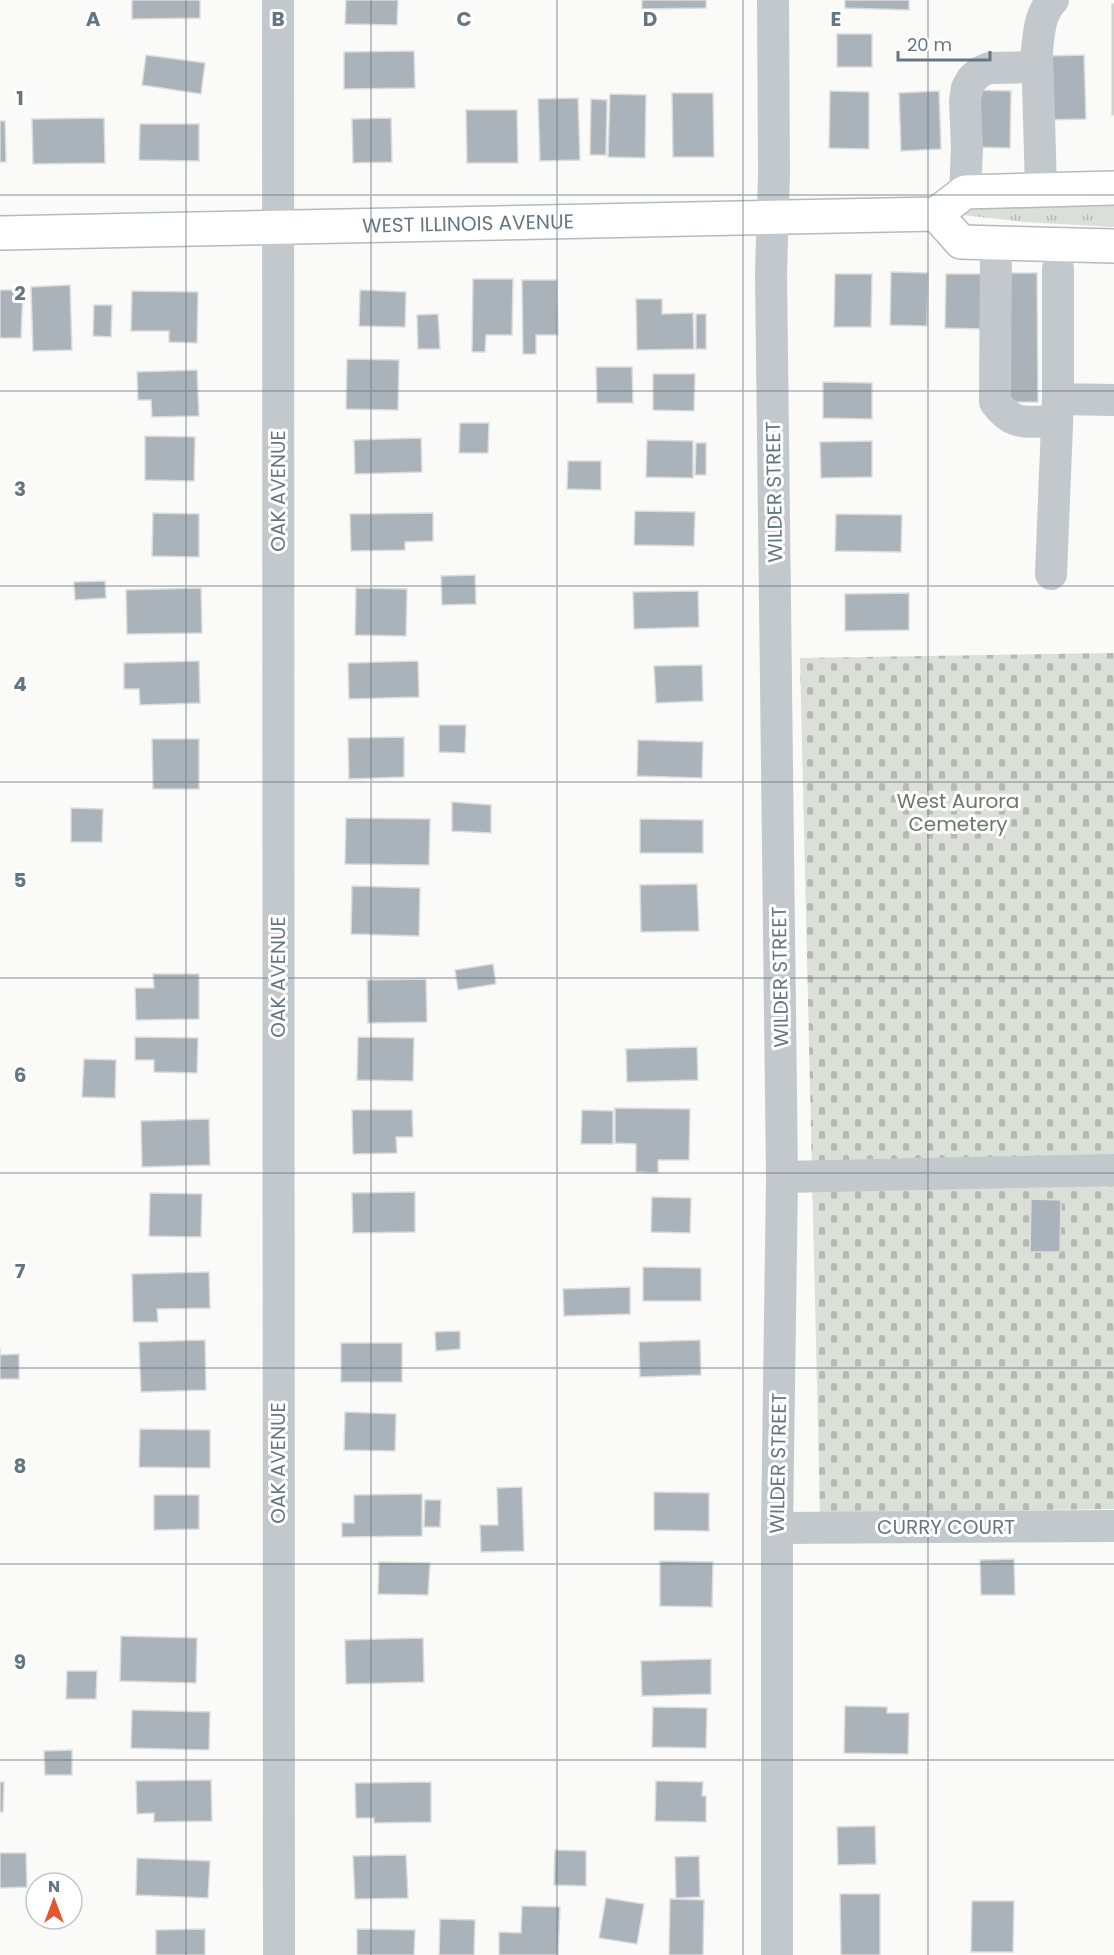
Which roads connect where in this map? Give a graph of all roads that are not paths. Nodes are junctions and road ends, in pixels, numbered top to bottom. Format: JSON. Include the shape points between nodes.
{"nodes":[{"id":1,"x":278,"y":0,"type":"edge"},
{"id":2,"x":773,"y":0,"type":"edge"},
{"id":3,"x":1053,"y":0,"type":"edge"},
{"id":4,"x":1036,"y":66,"type":"junction"},
{"id":5,"x":1041,"y":188,"type":"junction"},
{"id":6,"x":1114,"y":188,"type":"edge"},
{"id":7,"x":965,"y":192,"type":"junction"},
{"id":8,"x":936,"y":214,"type":"junction"},
{"id":9,"x":773,"y":218,"type":"junction"},
{"id":10,"x":278,"y":227,"type":"junction"},
{"id":11,"x":0,"y":233,"type":"edge"},
{"id":12,"x":996,"y":243,"type":"junction"},
{"id":13,"x":1114,"y":246,"type":"edge"},
{"id":14,"x":1058,"y":270,"type":"dead end"},
{"id":15,"x":1114,"y":400,"type":"edge"},
{"id":16,"x":1057,"y":410,"type":"junction"},
{"id":17,"x":1051,"y":574,"type":"dead end"},
{"id":18,"x":1114,"y":1170,"type":"edge"},
{"id":19,"x":782,"y":1177,"type":"junction"},
{"id":20,"x":1114,"y":1526,"type":"edge"},
{"id":21,"x":777,"y":1528,"type":"junction"},
{"id":22,"x":279,"y":1955,"type":"edge"},
{"id":23,"x":777,"y":1955,"type":"edge"}],
"edges":[{"from":1,"to":10,"type":"street","name":"OAK AVENUE"},
{"from":2,"to":9,"type":"street","name":"WILDER STREET"},
{"from":3,"to":4,"type":"street","via":[[1039,29]]},
{"from":4,"to":5,"type":"street"},
{"from":4,"to":7,"type":"street","via":[[989,68],[972,79],[965,101]]},
{"from":5,"to":6,"type":"main road"},
{"from":5,"to":7,"type":"main road"},
{"from":7,"to":8,"type":"main road"},
{"from":8,"to":9,"type":"main road","name":"WEST ILLINOIS AVENUE"},
{"from":8,"to":12,"type":"main road","via":[[961,242]]},
{"from":9,"to":10,"type":"main road","name":"WEST ILLINOIS AVENUE"},
{"from":9,"to":19,"type":"street","name":"WILDER STREET"},
{"from":10,"to":11,"type":"main road","name":"WEST ILLINOIS AVENUE"},
{"from":10,"to":22,"type":"street","name":"OAK AVENUE"},
{"from":12,"to":13,"type":"main road"},
{"from":12,"to":16,"type":"street","via":[[995,402],[1005,416],[1020,422]]},
{"from":14,"to":16,"type":"street"},
{"from":15,"to":16,"type":"street"},
{"from":16,"to":17,"type":"street"},
{"from":18,"to":19,"type":"street"},
{"from":19,"to":21,"type":"street","name":"WILDER STREET"},
{"from":20,"to":21,"type":"street","name":"CURRY COURT"},
{"from":21,"to":23,"type":"street","name":"WILDER STREET"}]}
